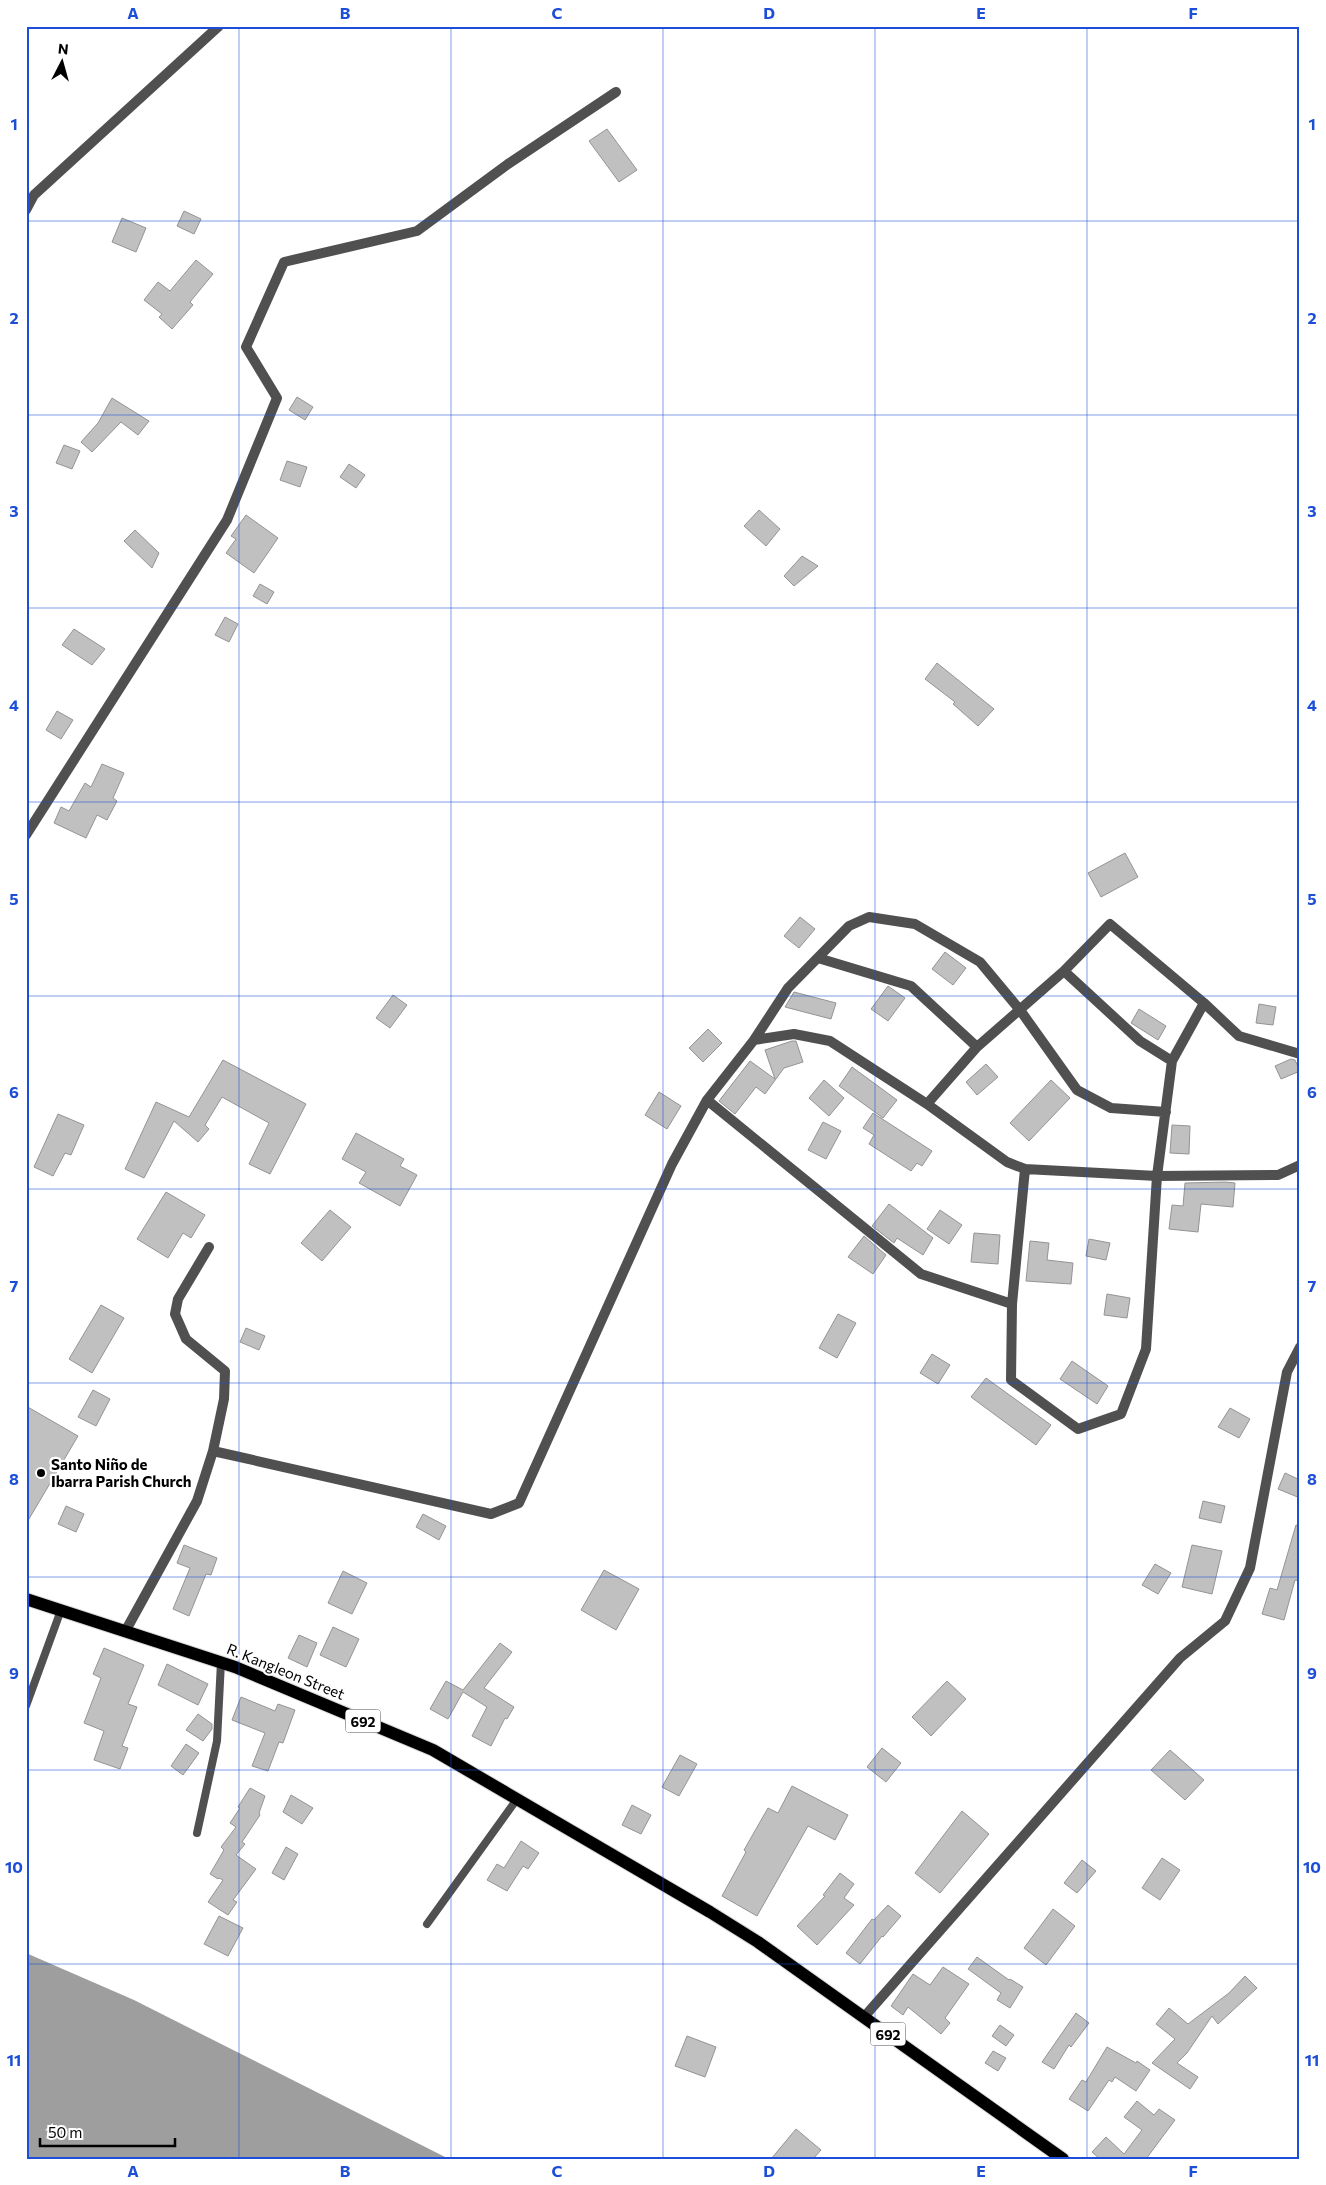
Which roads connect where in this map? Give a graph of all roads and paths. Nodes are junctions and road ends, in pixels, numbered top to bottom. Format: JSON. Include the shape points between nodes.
{"nodes":[{"id":1,"x":219,"y":26,"type":"edge"},
{"id":2,"x":616,"y":92,"type":"dead end"},
{"id":3,"x":26,"y":210,"type":"edge"},
{"id":4,"x":26,"y":835,"type":"edge"},
{"id":5,"x":818,"y":958,"type":"junction"},
{"id":6,"x":1064,"y":971,"type":"junction"},
{"id":7,"x":1204,"y":1003,"type":"junction"},
{"id":8,"x":1020,"y":1010,"type":"junction"},
{"id":9,"x":754,"y":1040,"type":"junction"},
{"id":10,"x":977,"y":1047,"type":"junction"},
{"id":11,"x":1300,"y":1054,"type":"edge"},
{"id":12,"x":1172,"y":1061,"type":"junction"},
{"id":13,"x":707,"y":1100,"type":"junction"},
{"id":14,"x":927,"y":1104,"type":"junction"},
{"id":15,"x":1166,"y":1112,"type":"junction"},
{"id":16,"x":1300,"y":1165,"type":"edge"},
{"id":17,"x":1026,"y":1169,"type":"junction"},
{"id":18,"x":1157,"y":1176,"type":"junction"},
{"id":19,"x":209,"y":1247,"type":"dead end"},
{"id":20,"x":1012,"y":1304,"type":"junction"},
{"id":21,"x":1300,"y":1347,"type":"edge"},
{"id":22,"x":213,"y":1451,"type":"junction"},
{"id":23,"x":26,"y":1599,"type":"edge"},
{"id":24,"x":61,"y":1610,"type":"junction"},
{"id":25,"x":126,"y":1630,"type":"junction"},
{"id":26,"x":221,"y":1662,"type":"junction"},
{"id":27,"x":26,"y":1706,"type":"edge"},
{"id":28,"x":517,"y":1799,"type":"junction"},
{"id":29,"x":197,"y":1833,"type":"dead end"},
{"id":30,"x":427,"y":1924,"type":"dead end"},
{"id":31,"x":864,"y":2017,"type":"junction"},
{"id":32,"x":1063,"y":2159,"type":"edge"}],
"edges":[{"from":1,"to":3,"type":"street","via":[[34,195]]},
{"from":2,"to":4,"type":"street","via":[[417,230],[284,262],[246,347],[276,398],[227,520]]},
{"from":5,"to":8,"type":"street","via":[[849,926],[869,917],[915,924],[980,962]]},
{"from":5,"to":9,"type":"street","via":[[788,988]]},
{"from":5,"to":10,"type":"street","via":[[910,986]]},
{"from":6,"to":7,"type":"street","via":[[1110,924]]},
{"from":6,"to":8,"type":"street"},
{"from":6,"to":12,"type":"street","via":[[1140,1042]]},
{"from":7,"to":11,"type":"street","via":[[1239,1036]]},
{"from":7,"to":12,"type":"street"},
{"from":8,"to":10,"type":"street"},
{"from":8,"to":15,"type":"street","via":[[1077,1090],[1111,1108]]},
{"from":9,"to":13,"type":"street"},
{"from":9,"to":14,"type":"street","via":[[794,1034],[830,1041]]},
{"from":10,"to":14,"type":"street"},
{"from":12,"to":15,"type":"street"},
{"from":13,"to":20,"type":"street","via":[[921,1274]]},
{"from":13,"to":22,"type":"street","via":[[672,1164],[519,1503],[492,1514]]},
{"from":14,"to":17,"type":"street","via":[[1007,1162]]},
{"from":15,"to":18,"type":"street"},
{"from":16,"to":18,"type":"street","via":[[1278,1175]]},
{"from":17,"to":18,"type":"street"},
{"from":17,"to":20,"type":"street"},
{"from":18,"to":20,"type":"street","via":[[1146,1349],[1121,1414],[1078,1430],[1011,1380]]},
{"from":19,"to":22,"type":"street","via":[[178,1299],[175,1314],[186,1339],[225,1371],[224,1399]]},
{"from":21,"to":31,"type":"street","via":[[1287,1372],[1250,1568],[1225,1621],[1180,1658]]},
{"from":22,"to":25,"type":"street","via":[[197,1501]]},
{"from":23,"to":24,"type":"main road","name":"R. Kangleon Street","number":"692"},
{"from":24,"to":25,"type":"main road","name":"R. Kangleon Street","number":"692"},
{"from":24,"to":27,"type":"lane"},
{"from":25,"to":26,"type":"main road","name":"R. Kangleon Street","number":"692"},
{"from":26,"to":28,"type":"main road","name":"R. Kangleon Street","number":"692","via":[[432,1750]]},
{"from":26,"to":29,"type":"lane","via":[[218,1741]]},
{"from":28,"to":30,"type":"lane"},
{"from":28,"to":31,"type":"main road","name":"R. Kangleon Street","number":"692","via":[[758,1942]]},
{"from":31,"to":32,"type":"main road","number":"692"}]}
